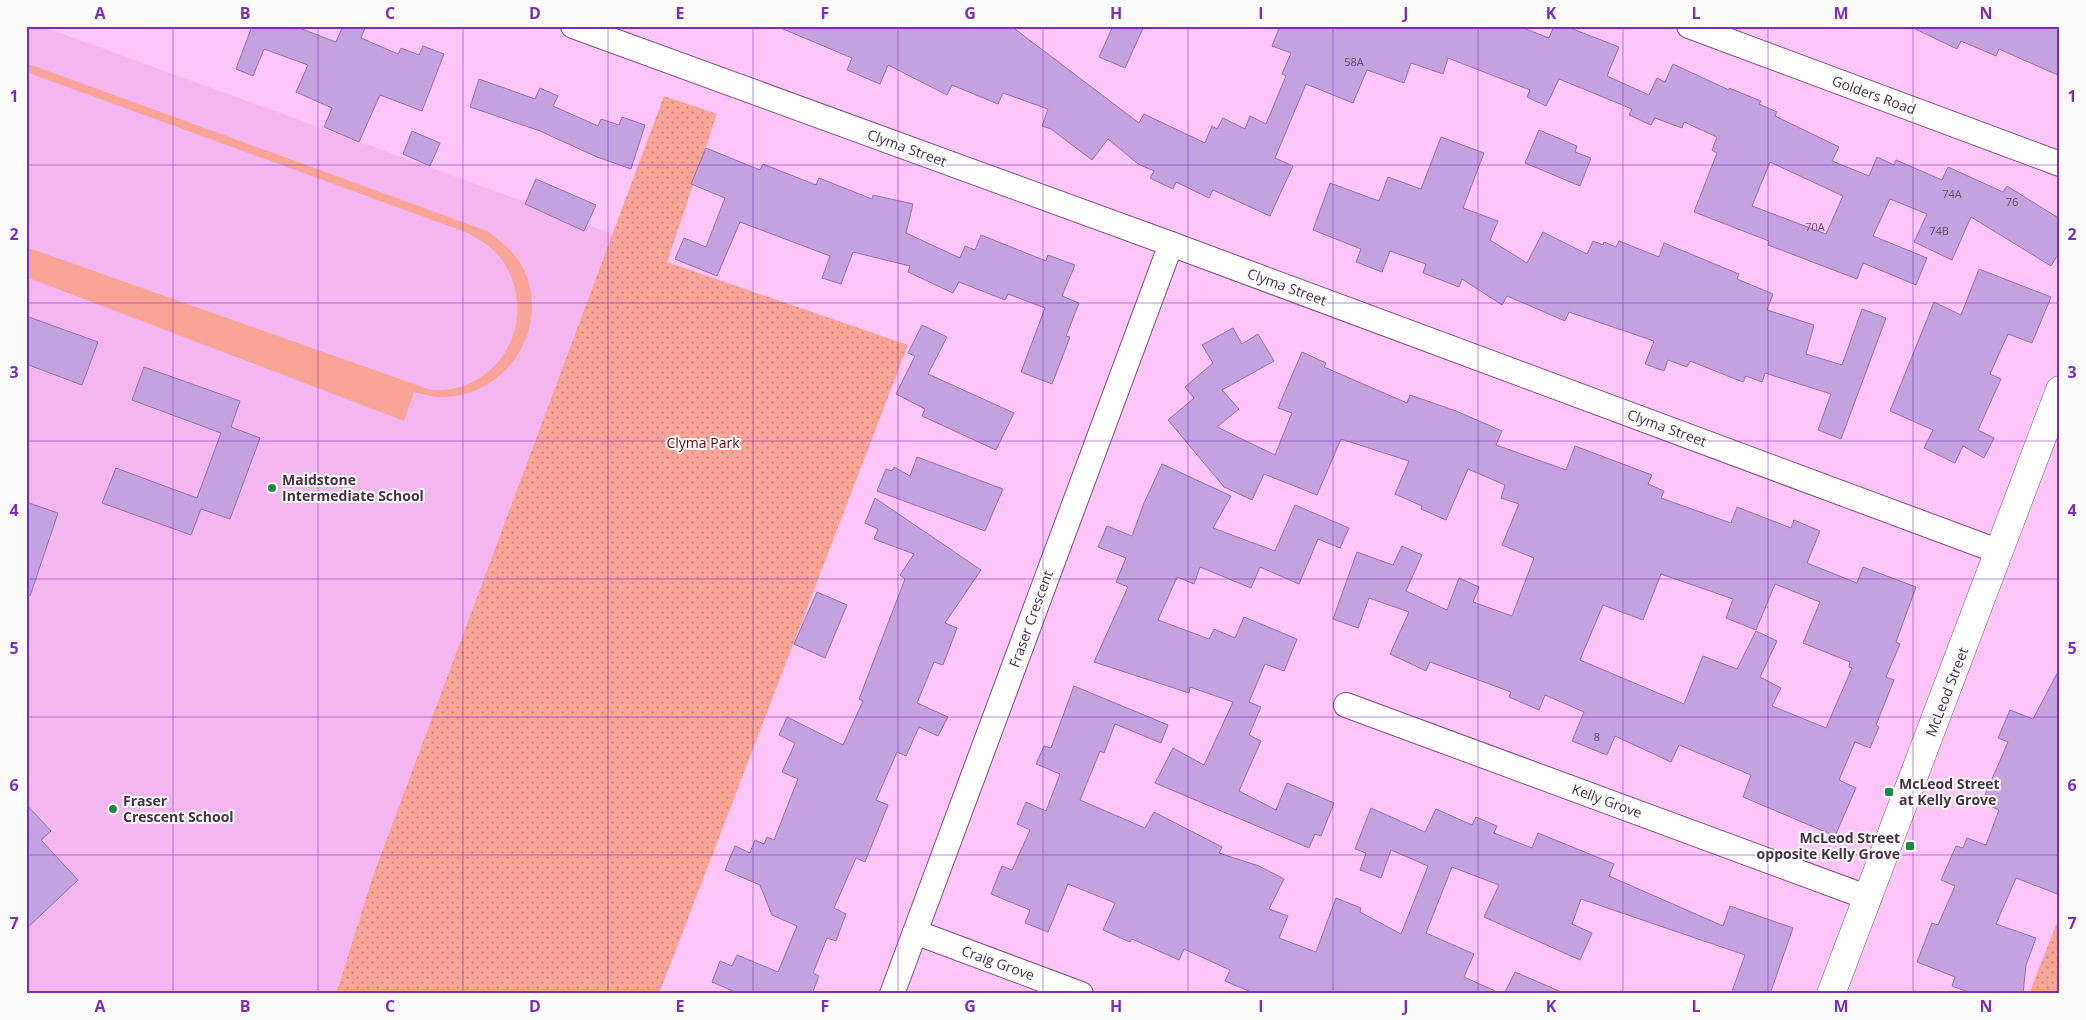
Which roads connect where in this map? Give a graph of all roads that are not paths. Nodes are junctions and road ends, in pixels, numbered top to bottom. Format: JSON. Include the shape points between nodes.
{"nodes":[{"id":1,"x":573,"y":26,"type":"edge"},
{"id":2,"x":1689,"y":26,"type":"edge"},
{"id":3,"x":2060,"y":164,"type":"edge"},
{"id":4,"x":1171,"y":244,"type":"junction"},
{"id":5,"x":2060,"y":390,"type":"edge"},
{"id":6,"x":2000,"y":552,"type":"junction"},
{"id":7,"x":1346,"y":705,"type":"dead end"},
{"id":8,"x":1869,"y":898,"type":"junction"},
{"id":9,"x":915,"y":932,"type":"junction"},
{"id":10,"x":892,"y":994,"type":"edge"},
{"id":11,"x":1081,"y":994,"type":"edge"},
{"id":12,"x":1831,"y":994,"type":"edge"}],
"edges":[{"from":1,"to":4,"type":"street","name":"Clyma Street"},
{"from":2,"to":3,"type":"street","name":"Golders Road"},
{"from":4,"to":6,"type":"street","name":"Clyma Street"},
{"from":4,"to":9,"type":"street","name":"Fraser Crescent"},
{"from":5,"to":6,"type":"street","name":"McLeod Street"},
{"from":6,"to":8,"type":"street","name":"McLeod Street"},
{"from":7,"to":8,"type":"street","name":"Kelly Grove"},
{"from":8,"to":12,"type":"street","name":"McLeod Street"},
{"from":9,"to":10,"type":"street","name":"Fraser Crescent"},
{"from":9,"to":11,"type":"street","name":"Craig Grove"}]}
